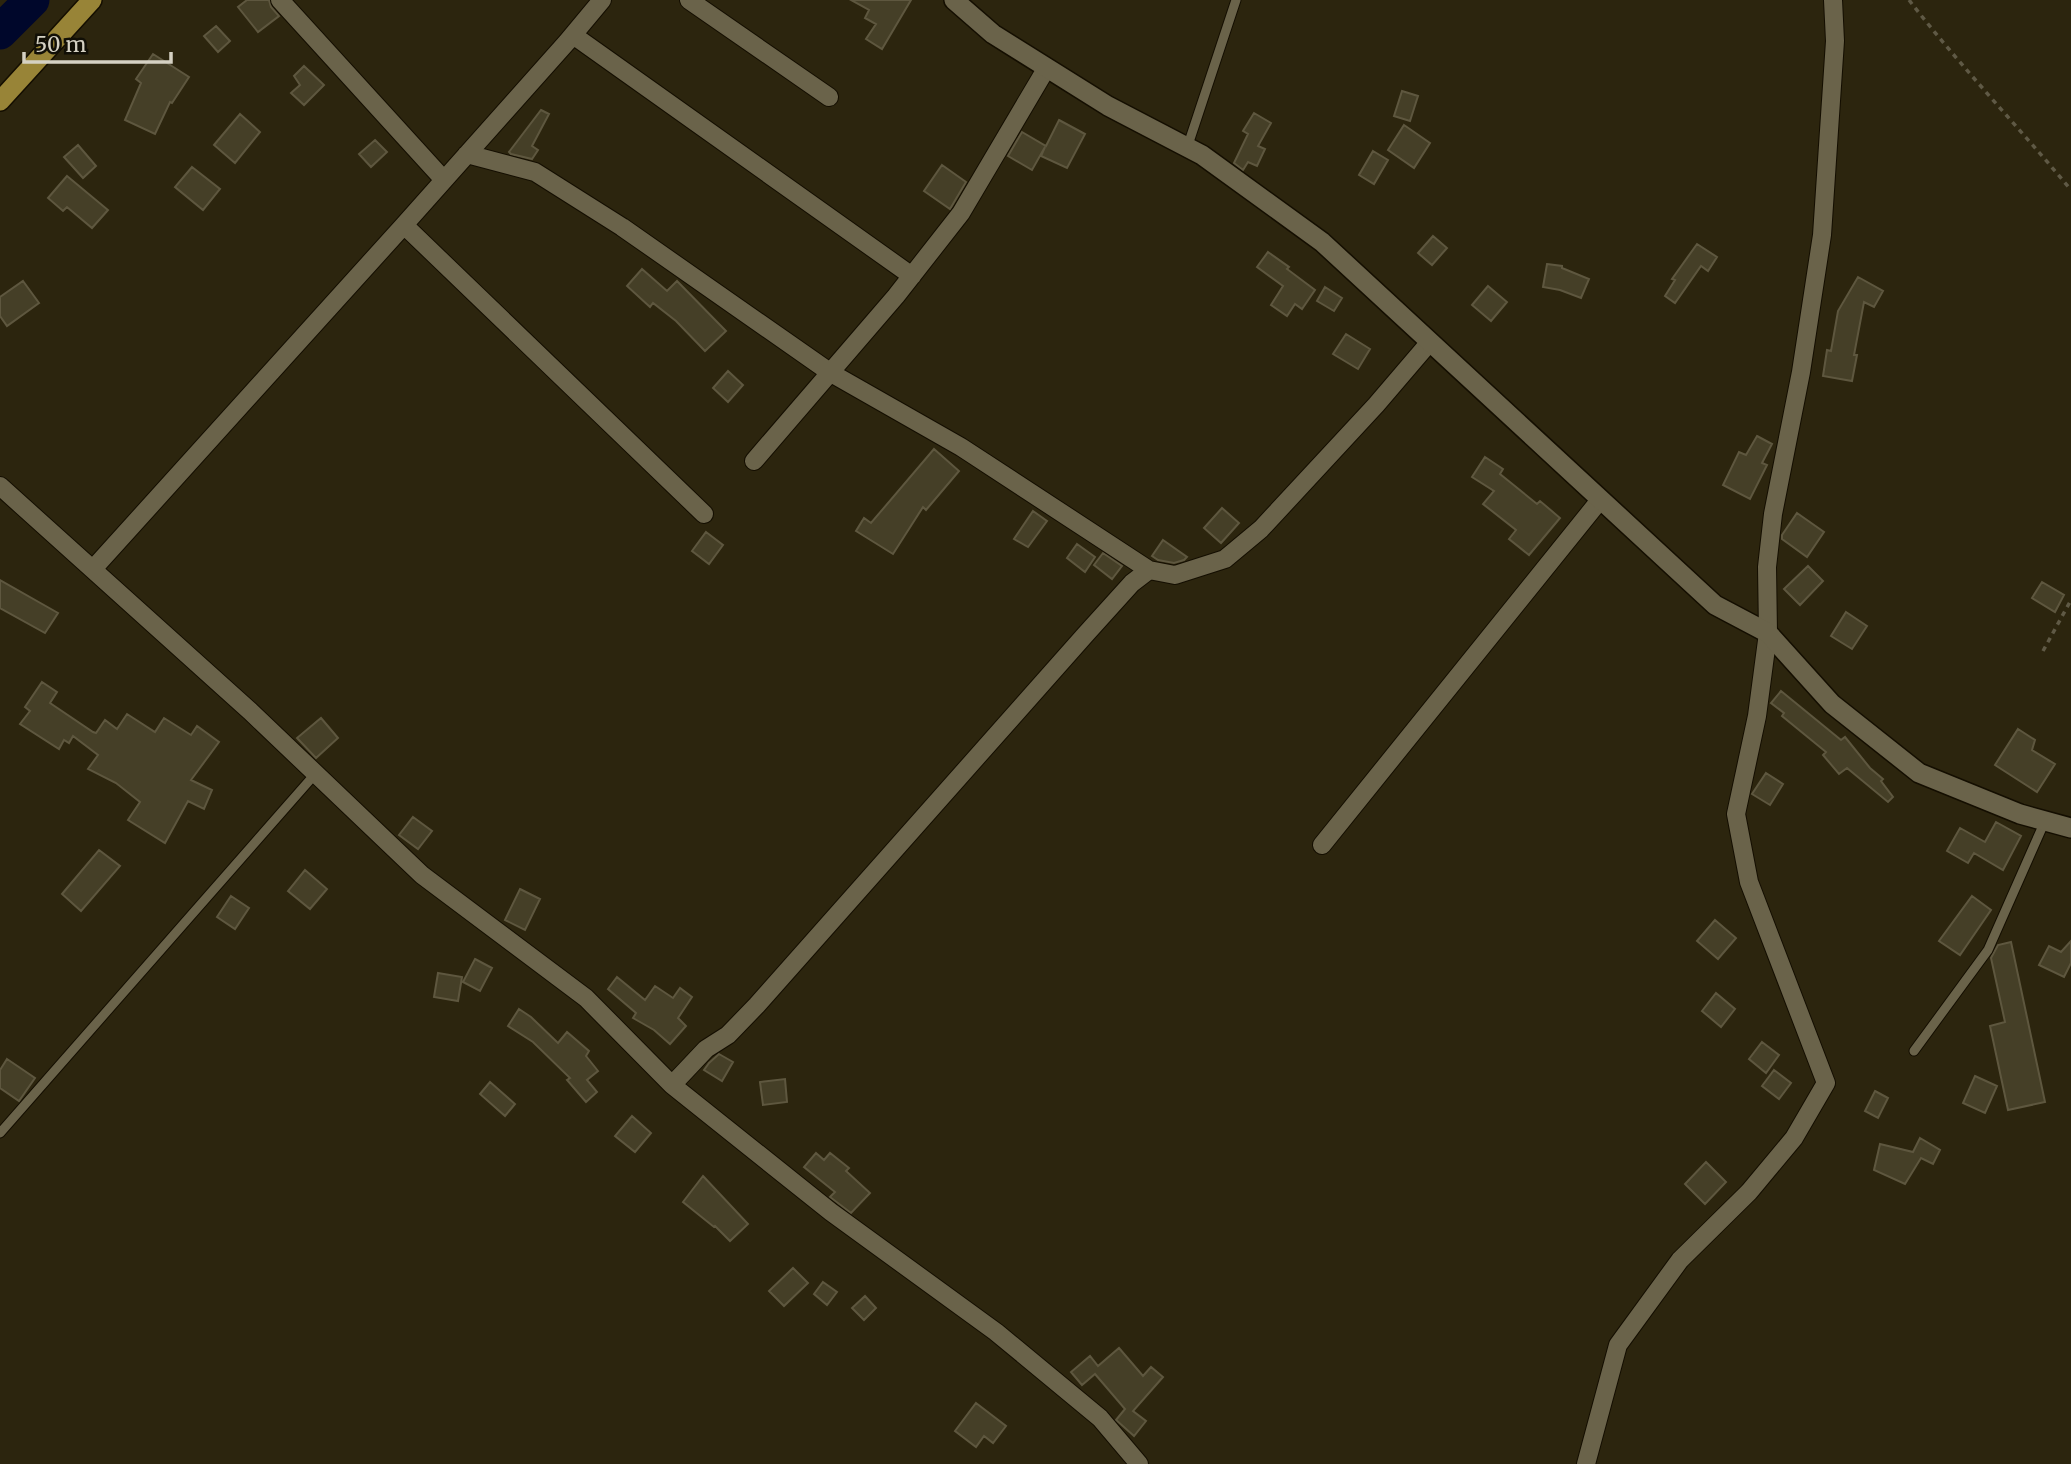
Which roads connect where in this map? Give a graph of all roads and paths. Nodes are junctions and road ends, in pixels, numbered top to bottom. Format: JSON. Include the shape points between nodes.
{"nodes":[{"id":1,"x":92,"y":0,"type":"edge"},
{"id":2,"x":280,"y":0,"type":"edge"},
{"id":3,"x":602,"y":0,"type":"edge"},
{"id":4,"x":689,"y":0,"type":"edge"},
{"id":5,"x":954,"y":0,"type":"edge"},
{"id":6,"x":1236,"y":0,"type":"edge"},
{"id":7,"x":1833,"y":0,"type":"edge"},
{"id":8,"x":1909,"y":0,"type":"edge"},
{"id":9,"x":573,"y":35,"type":"junction"},
{"id":10,"x":1046,"y":69,"type":"junction"},
{"id":11,"x":829,"y":97,"type":"dead end"},
{"id":12,"x":0,"y":101,"type":"edge"},
{"id":13,"x":1187,"y":148,"type":"junction"},
{"id":14,"x":467,"y":154,"type":"junction"},
{"id":15,"x":444,"y":180,"type":"junction"},
{"id":16,"x":2071,"y":190,"type":"edge"},
{"id":17,"x":404,"y":225,"type":"junction"},
{"id":18,"x":912,"y":276,"type":"junction"},
{"id":19,"x":1430,"y":343,"type":"junction"},
{"id":20,"x":831,"y":373,"type":"junction"},
{"id":21,"x":754,"y":461,"type":"dead end"},
{"id":22,"x":0,"y":486,"type":"edge"},
{"id":23,"x":1600,"y":500,"type":"junction"},
{"id":24,"x":704,"y":514,"type":"dead end"},
{"id":25,"x":93,"y":569,"type":"junction"},
{"id":26,"x":1149,"y":570,"type":"junction"},
{"id":27,"x":2071,"y":600,"type":"edge"},
{"id":28,"x":1768,"y":634,"type":"junction"},
{"id":29,"x":2043,"y":651,"type":"dead end"},
{"id":30,"x":316,"y":773,"type":"junction"},
{"id":31,"x":2045,"y":821,"type":"junction"},
{"id":32,"x":2071,"y":828,"type":"edge"},
{"id":33,"x":1322,"y":845,"type":"dead end"},
{"id":34,"x":1914,"y":1051,"type":"dead end"},
{"id":35,"x":672,"y":1085,"type":"junction"},
{"id":36,"x":0,"y":1133,"type":"edge"},
{"id":37,"x":1139,"y":1464,"type":"edge"},
{"id":38,"x":1586,"y":1464,"type":"edge"}],
"edges":[{"from":1,"to":12,"type":"highway"},
{"from":2,"to":15,"type":"street"},
{"from":3,"to":9,"type":"street"},
{"from":4,"to":11,"type":"street"},
{"from":5,"to":10,"type":"street","via":[[993,34]]},
{"from":6,"to":13,"type":"lane"},
{"from":7,"to":28,"type":"street","via":[[1835,41],[1822,235],[1773,514],[1767,567]]},
{"from":8,"to":16,"type":"path"},
{"from":9,"to":14,"type":"street"},
{"from":9,"to":18,"type":"street"},
{"from":10,"to":13,"type":"street"},
{"from":10,"to":18,"type":"street","via":[[961,213]]},
{"from":13,"to":19,"type":"street","via":[[1322,242]]},
{"from":14,"to":15,"type":"street"},
{"from":14,"to":20,"type":"street","via":[[535,172]]},
{"from":15,"to":17,"type":"street"},
{"from":17,"to":24,"type":"street"},
{"from":17,"to":25,"type":"street"},
{"from":18,"to":20,"type":"street"},
{"from":19,"to":23,"type":"street"},
{"from":19,"to":26,"type":"street","via":[[1261,529],[1225,559],[1175,575]]},
{"from":20,"to":21,"type":"street"},
{"from":20,"to":26,"type":"street","via":[[961,447]]},
{"from":22,"to":25,"type":"street"},
{"from":23,"to":28,"type":"street","via":[[1715,605]]},
{"from":23,"to":33,"type":"street"},
{"from":25,"to":30,"type":"street"},
{"from":26,"to":35,"type":"street","via":[[1085,635],[758,1005]]},
{"from":27,"to":29,"type":"path"},
{"from":28,"to":31,"type":"street","via":[[1832,704],[1919,774]]},
{"from":28,"to":38,"type":"street","via":[[1757,716],[1736,814],[1749,882],[1826,1083],[1794,1138],[1749,1192],[1680,1260],[1618,1345]]},
{"from":30,"to":35,"type":"street","via":[[422,875],[586,998]]},
{"from":30,"to":36,"type":"lane"},
{"from":31,"to":32,"type":"street"},
{"from":31,"to":34,"type":"lane","via":[[1988,950]]},
{"from":35,"to":37,"type":"street","via":[[831,1212],[996,1332],[1100,1418]]}]}
